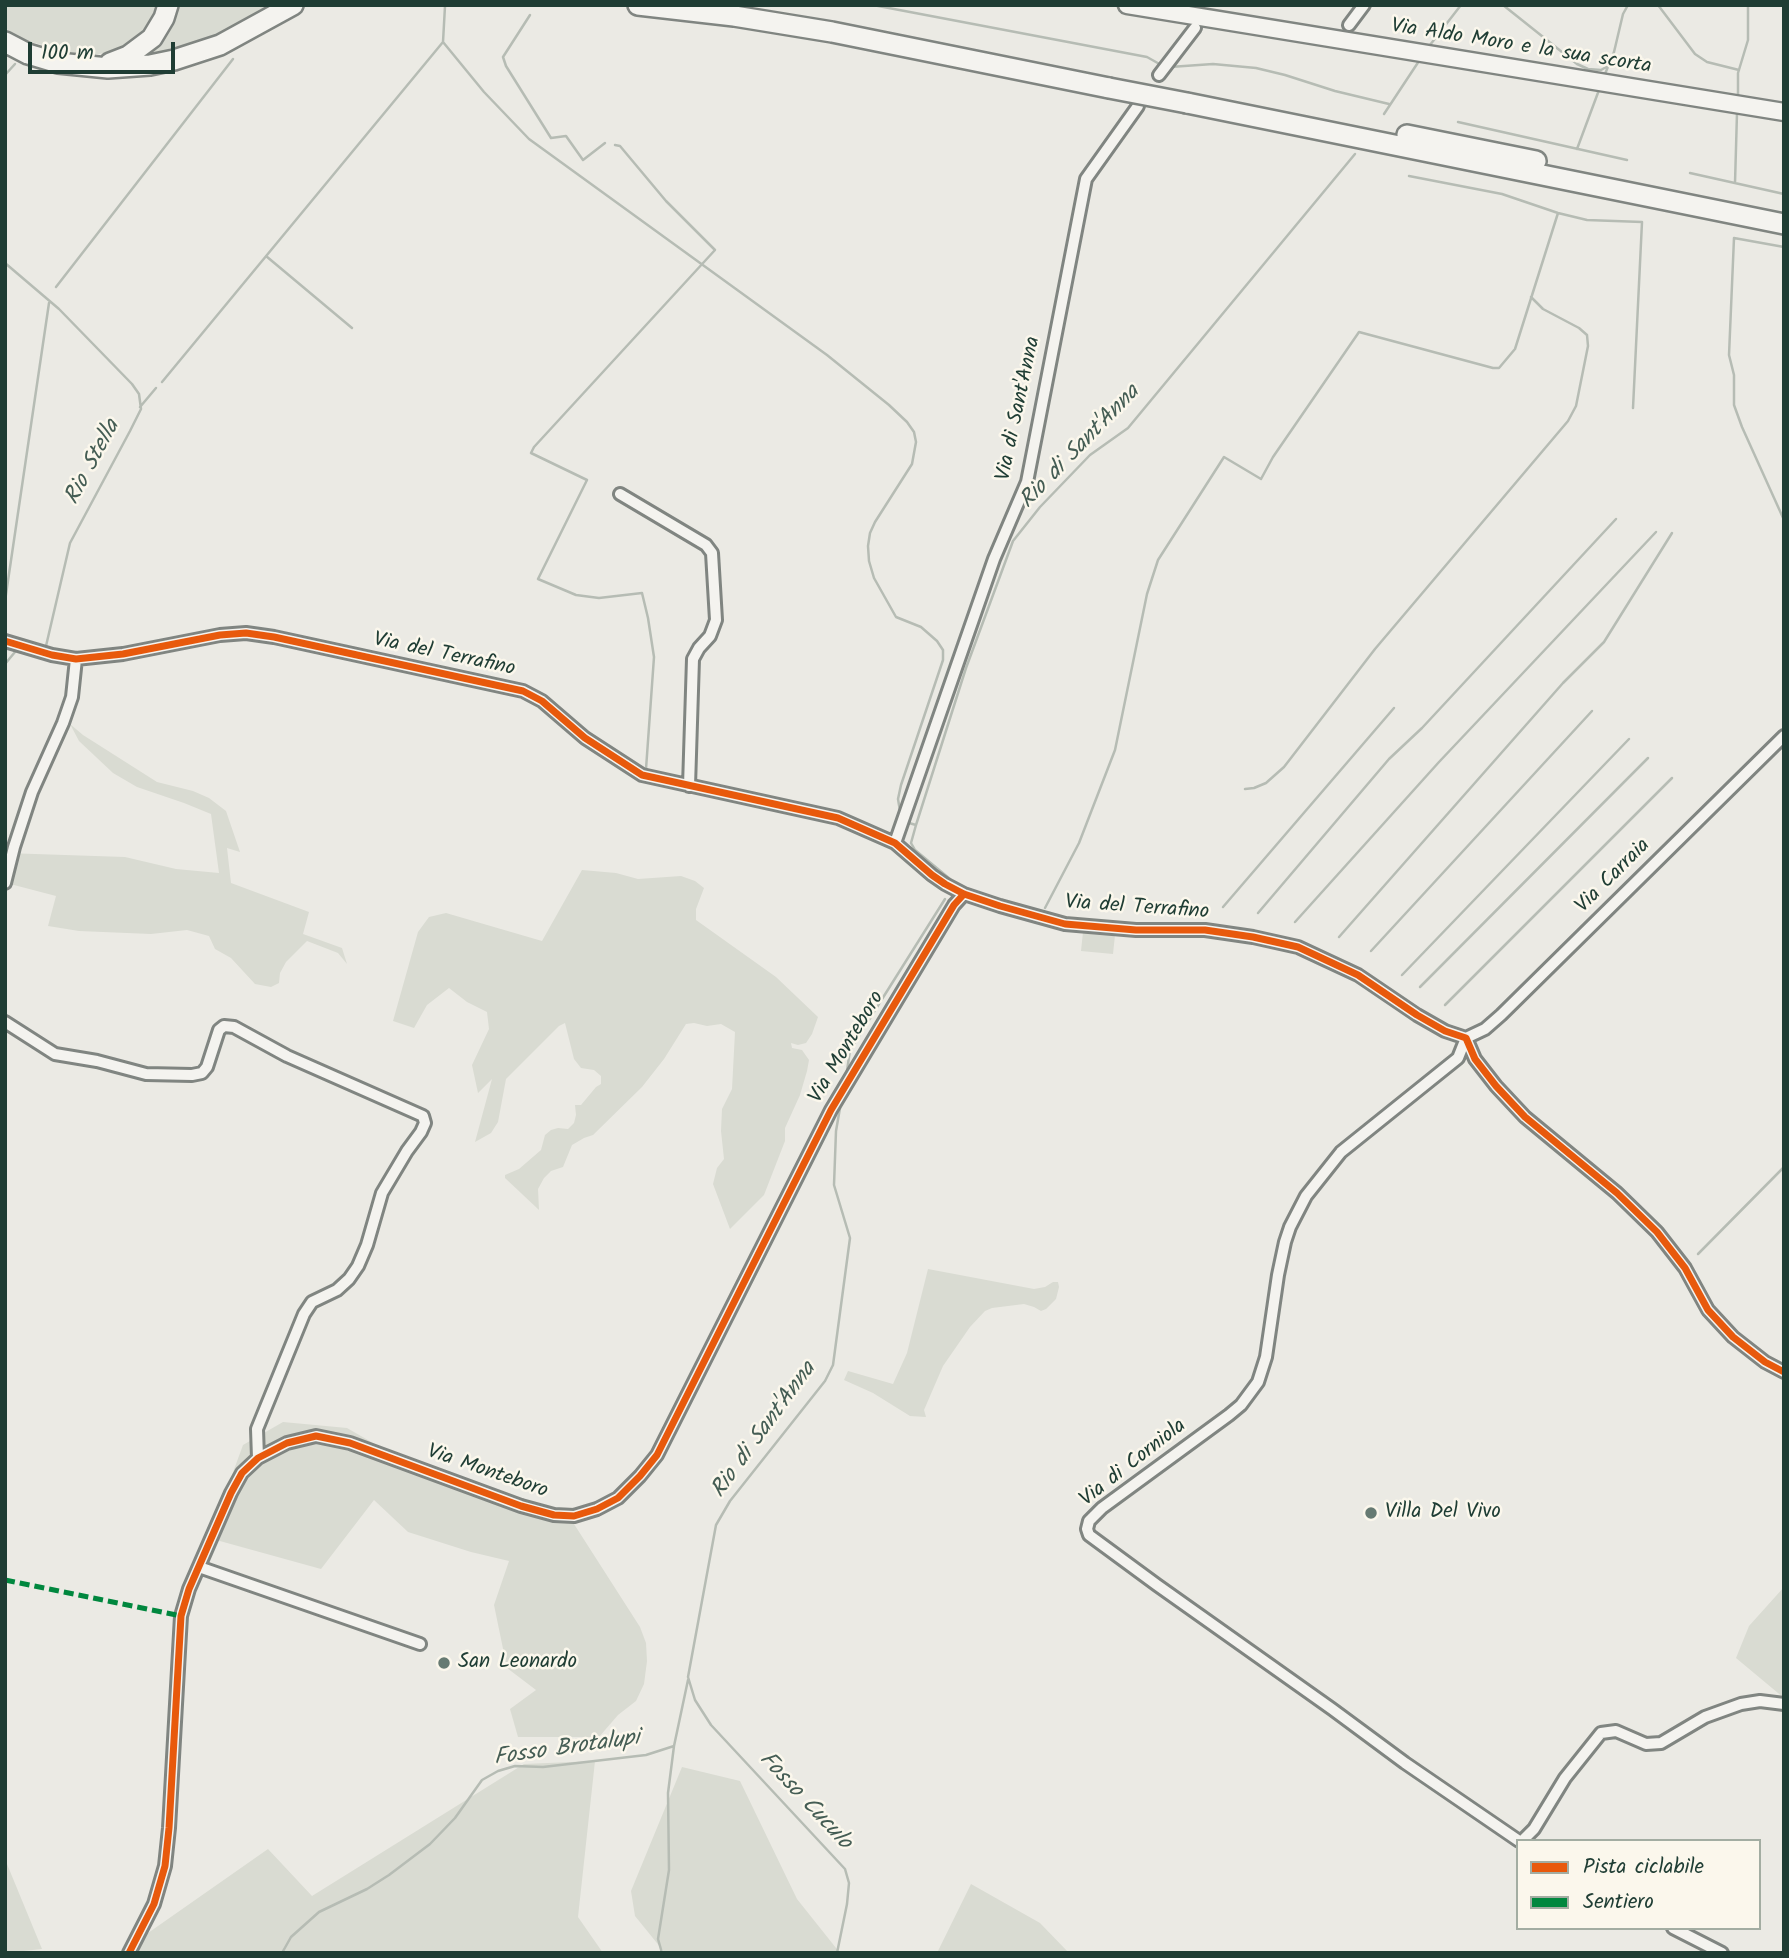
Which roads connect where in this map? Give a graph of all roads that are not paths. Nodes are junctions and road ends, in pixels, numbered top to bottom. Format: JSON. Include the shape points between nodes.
{"nodes":[{"id":1,"x":168,"y":5,"type":"edge"},
{"id":2,"x":293,"y":5,"type":"edge"},
{"id":3,"x":638,"y":5,"type":"edge"},
{"id":4,"x":744,"y":5,"type":"edge"},
{"id":5,"x":1127,"y":5,"type":"edge"},
{"id":6,"x":1364,"y":5,"type":"edge"},
{"id":7,"x":1349,"y":25,"type":"dead end"},
{"id":8,"x":1195,"y":28,"type":"dead end"},
{"id":9,"x":5,"y":42,"type":"edge"},
{"id":10,"x":86,"y":66,"type":"junction"},
{"id":11,"x":1163,"y":69,"type":"dead end"},
{"id":12,"x":1111,"y":82,"type":"junction"},
{"id":13,"x":1188,"y":97,"type":"junction"},
{"id":14,"x":1138,"y":106,"type":"dead end"},
{"id":15,"x":1784,"y":111,"type":"edge"},
{"id":16,"x":1784,"y":211,"type":"edge"},
{"id":17,"x":1784,"y":224,"type":"edge"},
{"id":18,"x":620,"y":494,"type":"dead end"},
{"id":19,"x":5,"y":641,"type":"edge"},
{"id":20,"x":76,"y":659,"type":"junction"},
{"id":21,"x":1784,"y":736,"type":"edge"},
{"id":22,"x":689,"y":786,"type":"junction"},
{"id":23,"x":895,"y":844,"type":"junction"},
{"id":24,"x":5,"y":883,"type":"edge"},
{"id":25,"x":964,"y":894,"type":"junction"},
{"id":26,"x":5,"y":1022,"type":"edge"},
{"id":27,"x":1466,"y":1038,"type":"junction"},
{"id":28,"x":1784,"y":1372,"type":"edge"},
{"id":29,"x":258,"y":1458,"type":"junction"},
{"id":30,"x":200,"y":1567,"type":"junction"},
{"id":31,"x":420,"y":1644,"type":"dead end"},
{"id":32,"x":1784,"y":1704,"type":"edge"},
{"id":33,"x":1518,"y":1839,"type":"edge"},
{"id":34,"x":1523,"y":1839,"type":"edge"},
{"id":35,"x":1677,"y":1930,"type":"edge"},
{"id":36,"x":129,"y":1953,"type":"edge"},
{"id":37,"x":1721,"y":1953,"type":"edge"}],
"edges":[{"from":1,"to":10,"type":"highway","via":[[156,32],[138,51],[118,61]]},
{"from":2,"to":10,"type":"highway","via":[[235,38],[196,53],[150,65]]},
{"from":3,"to":12,"type":"highway","via":[[734,16]]},
{"from":4,"to":12,"type":"highway","via":[[864,25]]},
{"from":5,"to":15,"type":"main road","name":"Via Aldo Moro e la sua scorta"},
{"from":6,"to":7,"type":"street"},
{"from":8,"to":11,"type":"street"},
{"from":9,"to":10,"type":"highway","via":[[42,59]]},
{"from":12,"to":13,"type":"highway","bridge":true},
{"from":13,"to":16,"type":"highway"},
{"from":13,"to":17,"type":"highway"},
{"from":14,"to":23,"type":"street","name":"Via di Sant'Anna","via":[[1086,179],[1027,482],[994,559]]},
{"from":18,"to":22,"type":"street","via":[[712,553],[716,620],[693,659]]},
{"from":19,"to":20,"type":"street","name":"Via del Terrafino"},
{"from":20,"to":22,"type":"street","name":"Via del Terrafino","via":[[220,635],[274,637],[523,691],[631,769]]},
{"from":20,"to":24,"type":"street","via":[[72,696],[13,847]]},
{"from":21,"to":27,"type":"street","name":"Via Carraia","via":[[1501,1015]]},
{"from":22,"to":23,"type":"street","name":"Via del Terrafino","via":[[838,818]]},
{"from":23,"to":25,"type":"street","name":"Via del Terrafino"},
{"from":25,"to":27,"type":"street","name":"Via del Terrafino","via":[[1065,924],[1205,930],[1298,947],[1359,975],[1417,1015]]},
{"from":25,"to":29,"type":"street","name":"Via Monteboro","via":[[831,1110],[657,1455],[618,1498],[574,1516],[554,1515],[350,1443],[316,1436],[287,1443]]},
{"from":26,"to":29,"type":"street","via":[[55,1054],[146,1074],[202,1073],[219,1030],[234,1027],[287,1056],[423,1116],[421,1132],[382,1193],[358,1266],[337,1290],[312,1302],[304,1314],[257,1429]]},
{"from":27,"to":28,"type":"street","via":[[1475,1059],[1525,1117],[1657,1232],[1685,1268],[1708,1310],[1733,1337]]},
{"from":27,"to":33,"type":"street","name":"Via di Corniola","via":[[1458,1058],[1341,1152],[1306,1196],[1285,1242],[1266,1357],[1258,1382],[1241,1405],[1102,1508],[1087,1529],[1157,1585]]},
{"from":29,"to":30,"type":"street","name":"Via Monteboro","via":[[231,1493]]},
{"from":30,"to":31,"type":"street"},
{"from":30,"to":36,"type":"street","name":"Via Monteboro","via":[[181,1616],[165,1866],[154,1904]]},
{"from":32,"to":34,"type":"street","name":"Via di Corniola","via":[[1741,1704],[1705,1717],[1661,1743],[1646,1744],[1616,1731],[1601,1732]]},
{"from":35,"to":37,"type":"street"}]}
